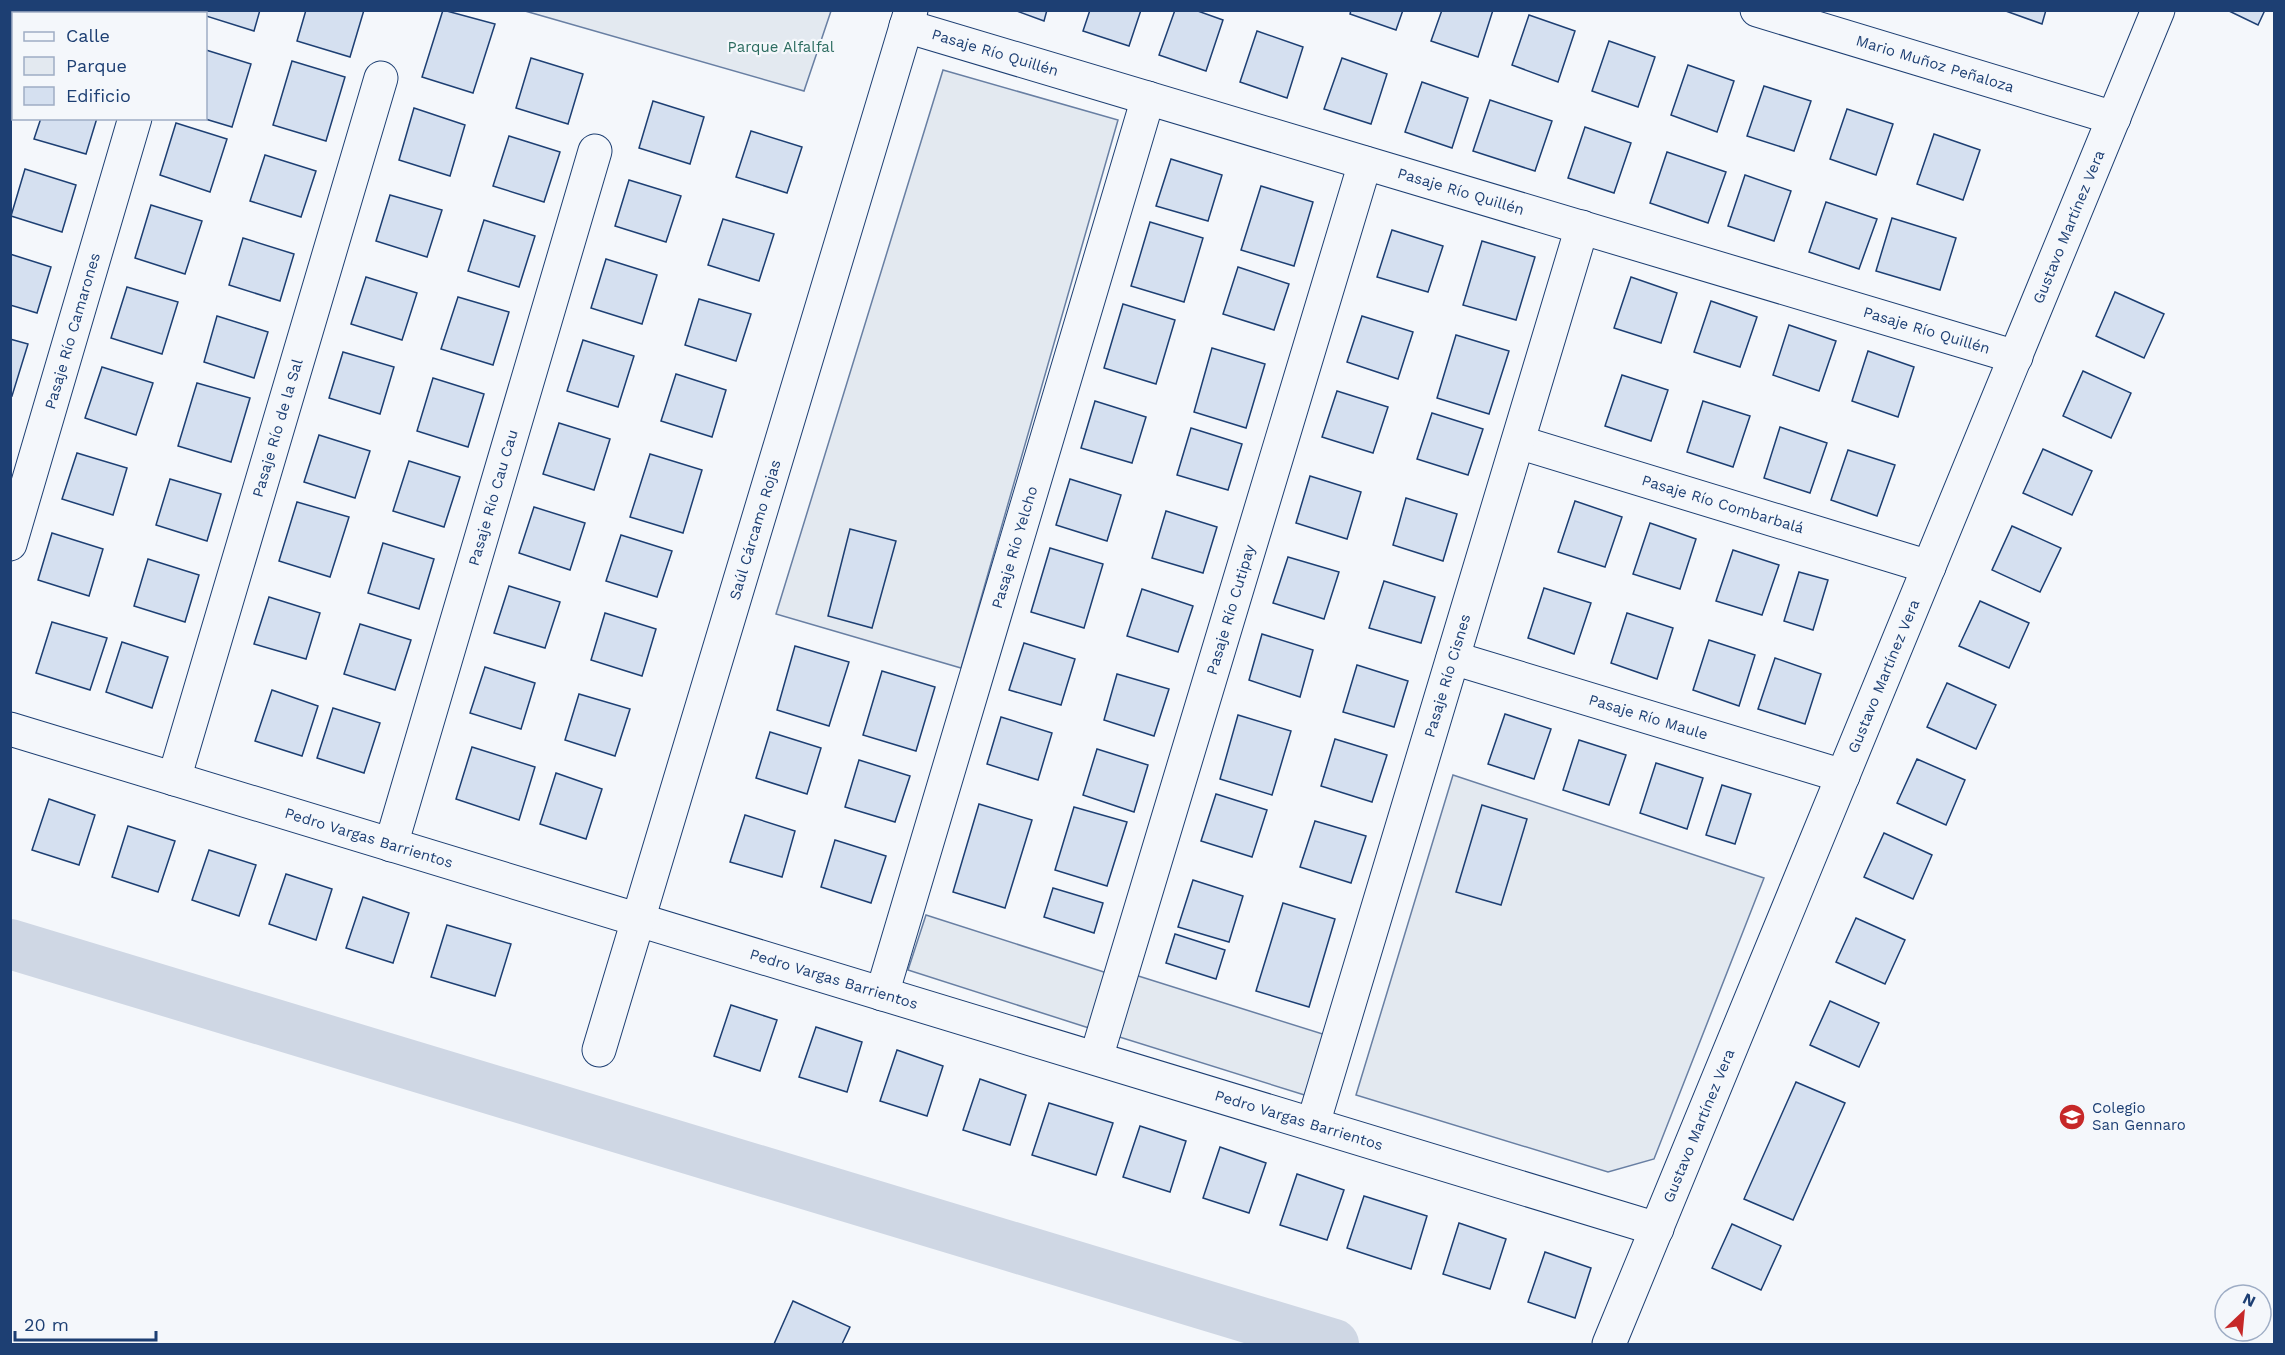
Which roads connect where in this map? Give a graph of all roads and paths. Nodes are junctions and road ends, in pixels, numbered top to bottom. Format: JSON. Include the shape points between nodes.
{"nodes":[{"id":1,"x":1757,"y":10,"type":"edge"},
{"id":2,"x":2158,"y":10,"type":"edge"},
{"id":3,"x":909,"y":18,"type":"edge"},
{"id":4,"x":381,"y":78,"type":"dead end"},
{"id":5,"x":1148,"y":98,"type":"junction"},
{"id":6,"x":2114,"y":118,"type":"junction"},
{"id":7,"x":134,"y":120,"type":"edge"},
{"id":8,"x":595,"y":151,"type":"dead end"},
{"id":9,"x":1365,"y":163,"type":"junction"},
{"id":10,"x":1582,"y":227,"type":"junction"},
{"id":11,"x":2016,"y":357,"type":"junction"},
{"id":12,"x":1518,"y":442,"type":"junction"},
{"id":13,"x":10,"y":544,"type":"edge"},
{"id":14,"x":1929,"y":567,"type":"junction"},
{"id":15,"x":1453,"y":658,"type":"junction"},
{"id":16,"x":10,"y":729,"type":"edge"},
{"id":17,"x":1843,"y":776,"type":"junction"},
{"id":18,"x":174,"y":779,"type":"junction"},
{"id":19,"x":391,"y":845,"type":"junction"},
{"id":20,"x":637,"y":920,"type":"junction"},
{"id":21,"x":882,"y":994,"type":"junction"},
{"id":22,"x":599,"y":1050,"type":"dead end"},
{"id":23,"x":1096,"y":1058,"type":"junction"},
{"id":24,"x":1312,"y":1124,"type":"junction"},
{"id":25,"x":1657,"y":1229,"type":"junction"},
{"id":26,"x":1609,"y":1344,"type":"edge"}],
"edges":[{"from":1,"to":6,"type":"street","name":"Mario Muñoz Peñaloza"},
{"from":2,"to":6,"type":"street","name":"Gustavo Martínez Vera"},
{"from":3,"to":5,"type":"street","name":"Pasaje Río Quillén"},
{"from":3,"to":20,"type":"street","name":"Saúl Cárcamo Rojas"},
{"from":4,"to":18,"type":"street","name":"Pasaje Río de la Sal"},
{"from":5,"to":9,"type":"street","name":"Pasaje Río Quillén"},
{"from":5,"to":21,"type":"street","name":"Pasaje Río Yelcho"},
{"from":6,"to":11,"type":"street","name":"Gustavo Martínez Vera"},
{"from":7,"to":13,"type":"street","name":"Pasaje Río Camarones"},
{"from":8,"to":19,"type":"street","name":"Pasaje Río Cau Cau"},
{"from":9,"to":10,"type":"street","name":"Pasaje Río Quillén"},
{"from":9,"to":23,"type":"street","name":"Pasaje Río Cutipay"},
{"from":10,"to":11,"type":"street","name":"Pasaje Río Quillén"},
{"from":10,"to":12,"type":"street","name":"Pasaje Río Cisnes"},
{"from":11,"to":14,"type":"street","name":"Gustavo Martínez Vera"},
{"from":12,"to":14,"type":"street","name":"Pasaje Río Combarbalá"},
{"from":12,"to":15,"type":"street","name":"Pasaje Río Cisnes"},
{"from":14,"to":17,"type":"street","name":"Gustavo Martínez Vera"},
{"from":15,"to":17,"type":"street","name":"Pasaje Río Maule"},
{"from":15,"to":24,"type":"street","name":"Pasaje Río Cisnes"},
{"from":16,"to":18,"type":"street","name":"Pedro Vargas Barrientos"},
{"from":17,"to":25,"type":"street","name":"Gustavo Martínez Vera"},
{"from":18,"to":19,"type":"street","name":"Pedro Vargas Barrientos"},
{"from":19,"to":20,"type":"street","name":"Pedro Vargas Barrientos"},
{"from":20,"to":21,"type":"street","name":"Pedro Vargas Barrientos"},
{"from":20,"to":22,"type":"street","name":"Saúl Cárcamo Rojas"},
{"from":21,"to":23,"type":"street","name":"Pedro Vargas Barrientos"},
{"from":23,"to":24,"type":"street","name":"Pedro Vargas Barrientos"},
{"from":24,"to":25,"type":"street","name":"Pedro Vargas Barrientos"},
{"from":25,"to":26,"type":"street","name":"Gustavo Martínez Vera"}]}
